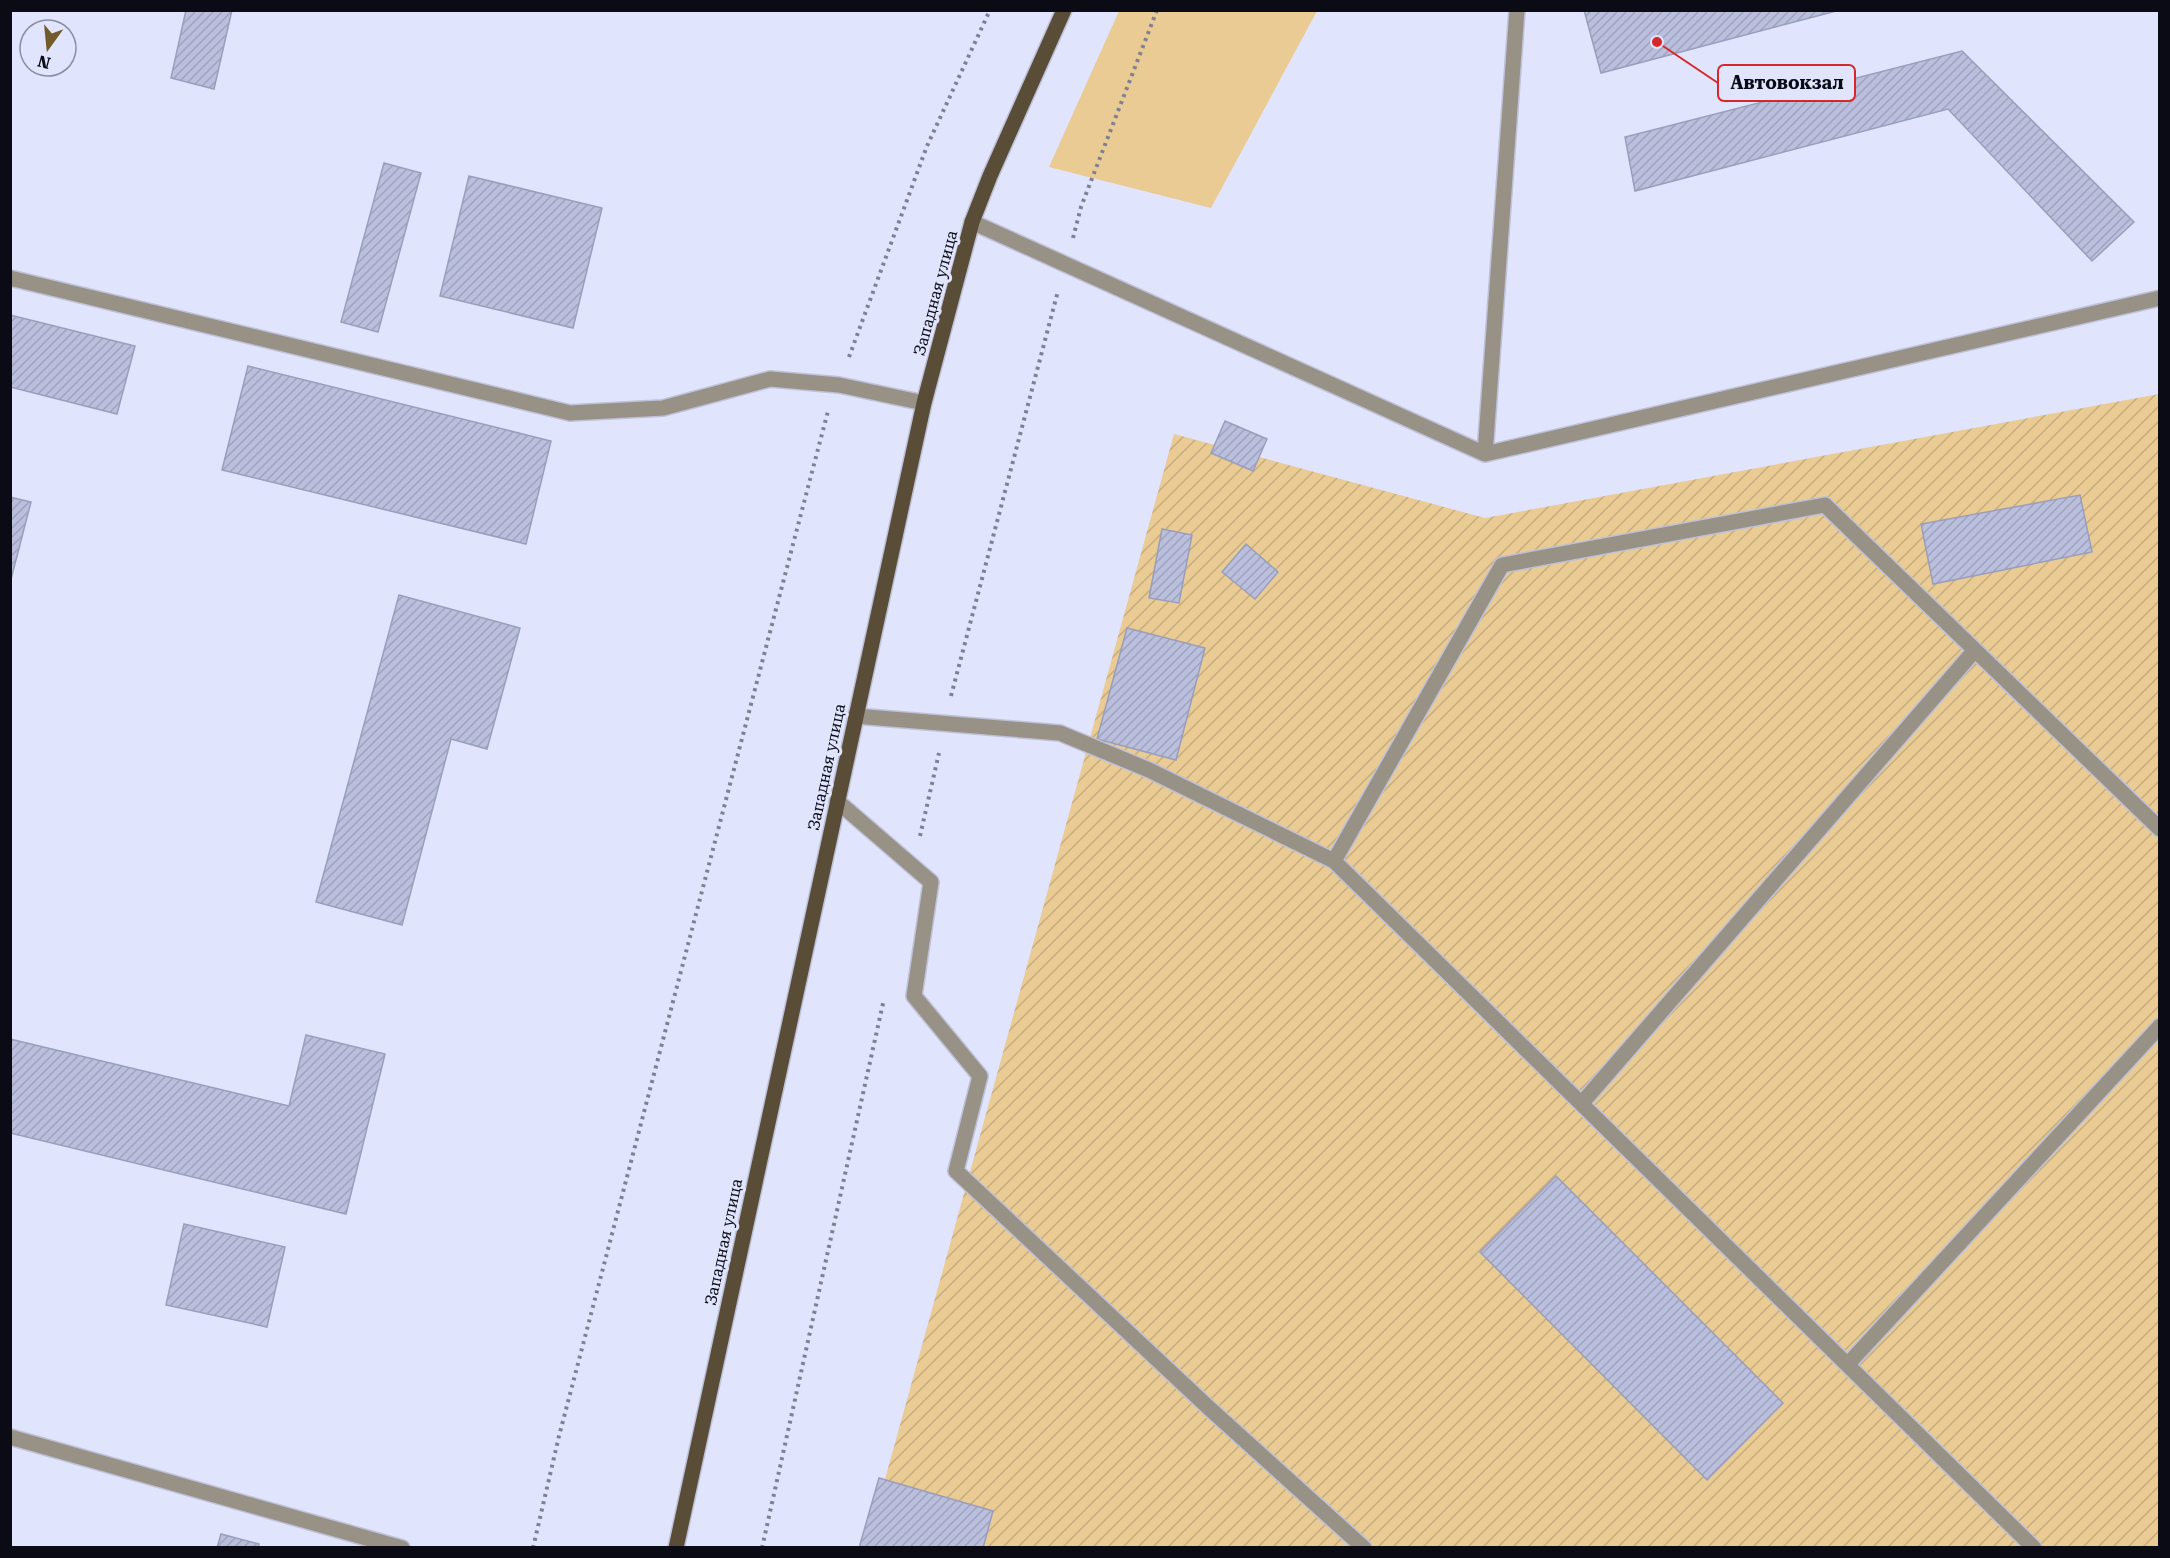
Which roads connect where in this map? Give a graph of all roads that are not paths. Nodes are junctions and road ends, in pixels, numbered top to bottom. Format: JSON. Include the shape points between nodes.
{"nodes":[{"id":1,"x":1064,"y":10,"type":"edge"},
{"id":2,"x":1517,"y":10,"type":"edge"},
{"id":3,"x":972,"y":222,"type":"junction"},
{"id":4,"x":10,"y":278,"type":"edge"},
{"id":5,"x":2160,"y":298,"type":"edge"},
{"id":6,"x":924,"y":403,"type":"junction"},
{"id":7,"x":1485,"y":454,"type":"junction"},
{"id":8,"x":1976,"y":650,"type":"junction"},
{"id":9,"x":855,"y":716,"type":"junction"},
{"id":10,"x":837,"y":801,"type":"junction"},
{"id":11,"x":2160,"y":829,"type":"edge"},
{"id":12,"x":1334,"y":861,"type":"junction"},
{"id":13,"x":2160,"y":1026,"type":"edge"},
{"id":14,"x":1582,"y":1103,"type":"junction"},
{"id":15,"x":1848,"y":1364,"type":"junction"},
{"id":16,"x":10,"y":1437,"type":"edge"},
{"id":17,"x":402,"y":1548,"type":"edge"},
{"id":18,"x":676,"y":1548,"type":"edge"},
{"id":19,"x":1364,"y":1548,"type":"edge"},
{"id":20,"x":2034,"y":1548,"type":"edge"}],
"edges":[{"from":1,"to":3,"type":"main road","name":"Западная улица"},
{"from":2,"to":7,"type":"lane"},
{"from":3,"to":6,"type":"main road","name":"Западная улица"},
{"from":3,"to":7,"type":"lane"},
{"from":4,"to":6,"type":"lane","via":[[570,412],[663,408],[770,379],[839,385]]},
{"from":5,"to":7,"type":"lane"},
{"from":6,"to":9,"type":"main road","name":"Западная улица"},
{"from":8,"to":11,"type":"lane"},
{"from":8,"to":12,"type":"lane","via":[[1825,505],[1502,565]]},
{"from":8,"to":14,"type":"lane"},
{"from":9,"to":10,"type":"main road","name":"Западная улица"},
{"from":9,"to":12,"type":"lane","via":[[1060,733],[1149,770]]},
{"from":10,"to":18,"type":"main road","name":"Западная улица"},
{"from":10,"to":19,"type":"lane","via":[[931,882],[914,996],[980,1076],[956,1171]]},
{"from":12,"to":14,"type":"lane"},
{"from":13,"to":15,"type":"lane"},
{"from":14,"to":15,"type":"lane"},
{"from":15,"to":20,"type":"lane"},
{"from":16,"to":17,"type":"lane"}]}
